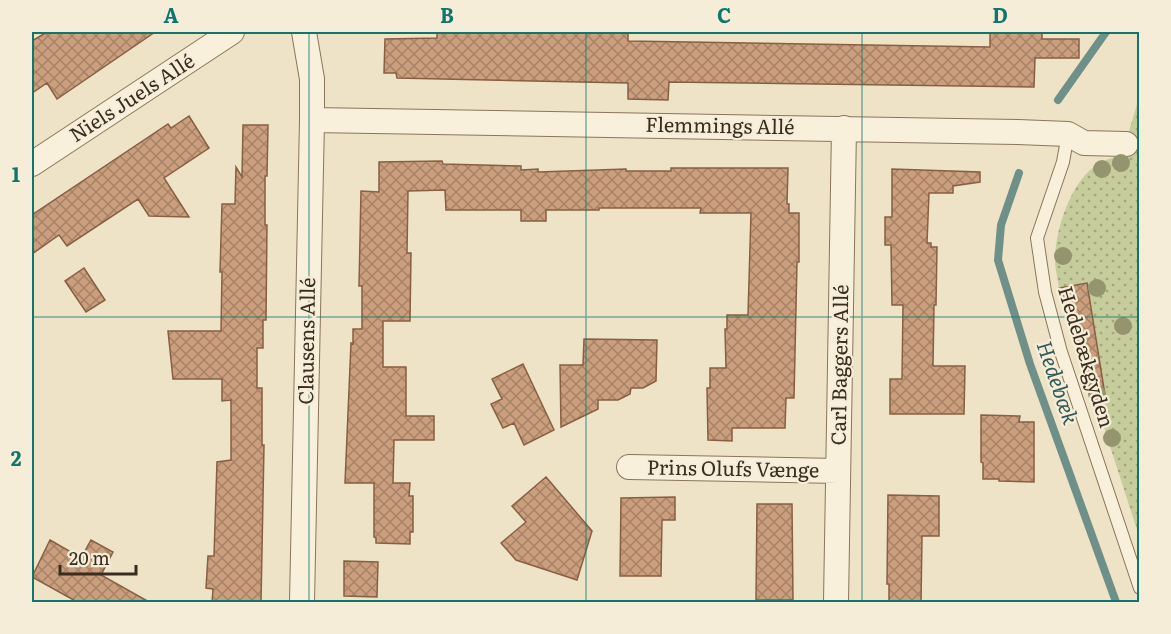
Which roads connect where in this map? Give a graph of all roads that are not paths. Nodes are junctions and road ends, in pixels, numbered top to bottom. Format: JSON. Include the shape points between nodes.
{"nodes":[{"id":1,"x":232,"y":32,"type":"edge"},
{"id":2,"x":304,"y":32,"type":"edge"},
{"id":3,"x":320,"y":32,"type":"edge"},
{"id":4,"x":312,"y":79,"type":"junction"},
{"id":5,"x":312,"y":120,"type":"junction"},
{"id":6,"x":844,"y":128,"type":"junction"},
{"id":7,"x":1068,"y":134,"type":"junction"},
{"id":8,"x":1126,"y":144,"type":"dead end"},
{"id":9,"x":32,"y":164,"type":"edge"},
{"id":10,"x":629,"y":467,"type":"dead end"},
{"id":11,"x":838,"y":471,"type":"junction"},
{"id":12,"x":1140,"y":588,"type":"edge"},
{"id":13,"x":302,"y":603,"type":"edge"},
{"id":14,"x":836,"y":603,"type":"edge"}],
"edges":[{"from":1,"to":9,"type":"street","name":"Niels Juels Allé"},
{"from":2,"to":4,"type":"street","name":"Clausens Allé"},
{"from":3,"to":4,"type":"street","name":"Clausens Allé"},
{"from":4,"to":5,"type":"street","name":"Clausens Allé"},
{"from":5,"to":6,"type":"street","name":"Flemmings Allé"},
{"from":5,"to":13,"type":"street","name":"Clausens Allé"},
{"from":6,"to":7,"type":"street","name":"Flemmings Allé"},
{"from":6,"to":11,"type":"street","name":"Carl Baggers Allé"},
{"from":7,"to":8,"type":"street","name":"Flemmings Allé","via":[[1084,143]]},
{"from":7,"to":12,"type":"lane","name":"Hedebækgyden","via":[[1063,162],[1037,238],[1045,292]]},
{"from":10,"to":11,"type":"street","name":"Prins Olufs Vænge"},
{"from":11,"to":14,"type":"street","name":"Carl Baggers Allé"}]}
